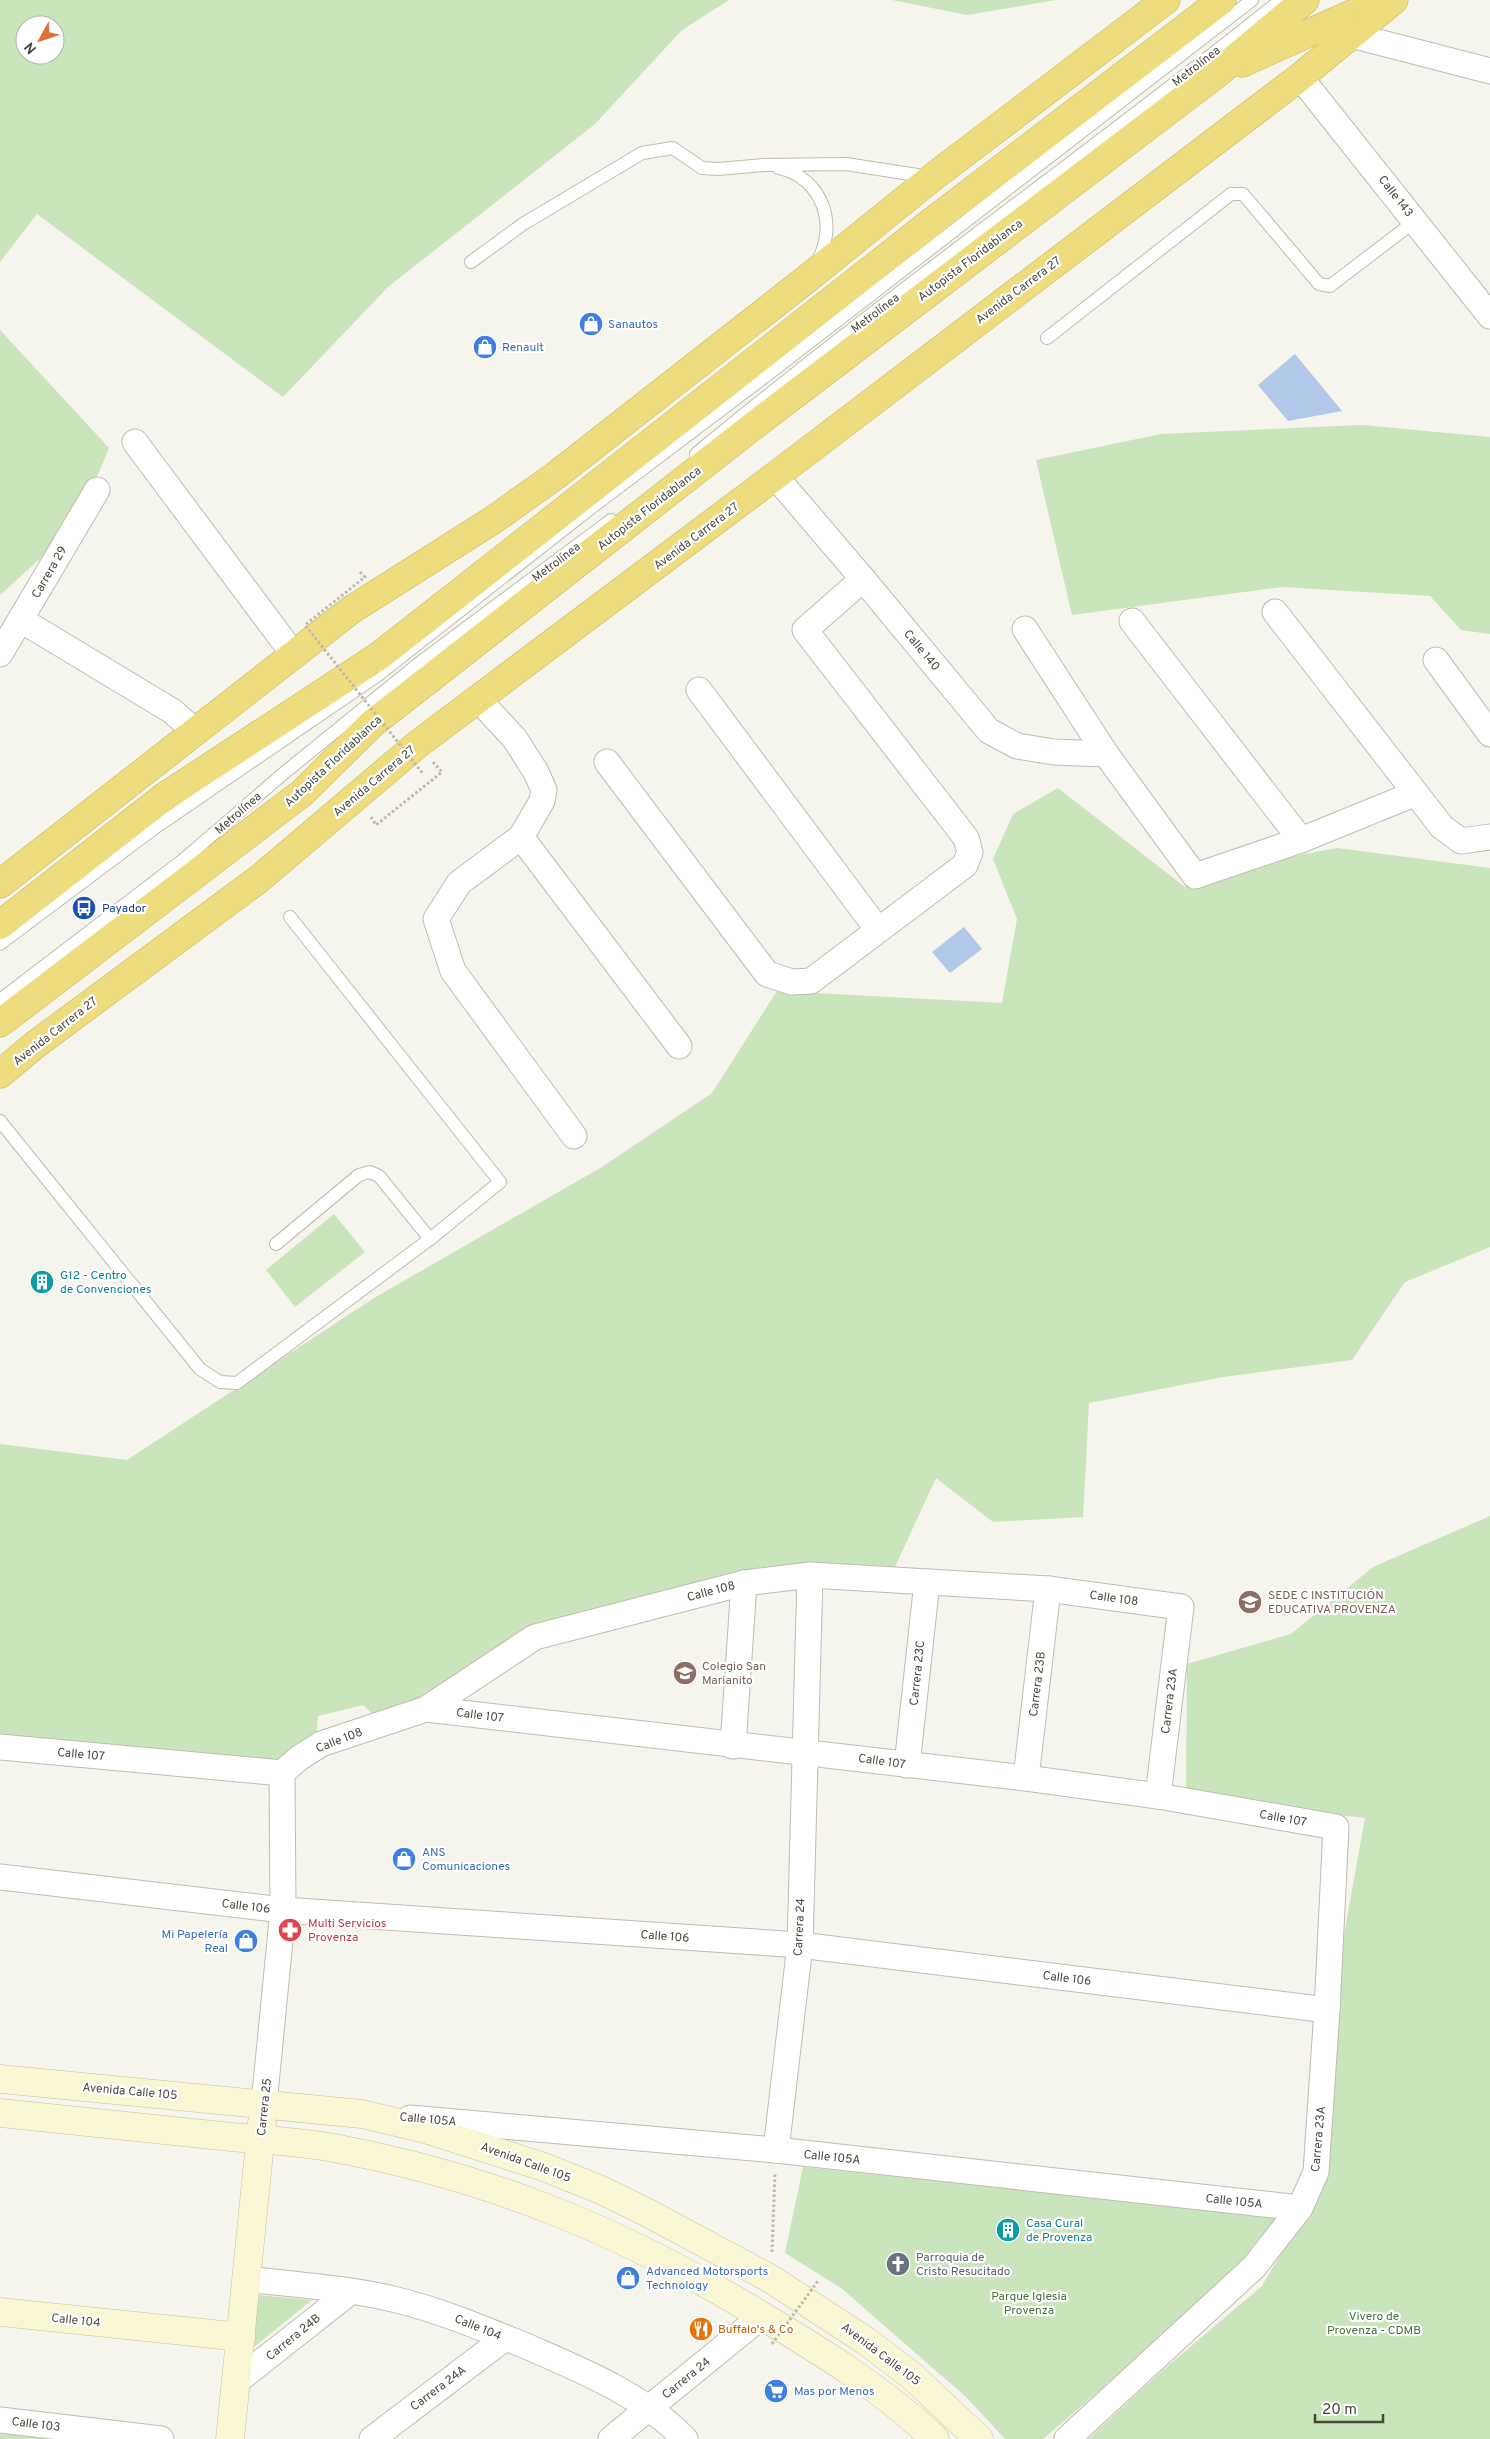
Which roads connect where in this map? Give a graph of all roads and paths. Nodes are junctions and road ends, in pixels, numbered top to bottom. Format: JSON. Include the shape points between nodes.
{"nodes":[{"id":1,"x":1166,"y":0,"type":"edge"},
{"id":2,"x":1222,"y":0,"type":"edge"},
{"id":3,"x":1252,"y":0,"type":"edge"},
{"id":4,"x":1281,"y":0,"type":"edge"},
{"id":5,"x":1305,"y":0,"type":"edge"},
{"id":6,"x":1383,"y":0,"type":"edge"},
{"id":7,"x":1394,"y":0,"type":"edge"},
{"id":8,"x":1351,"y":35,"type":"junction"},
{"id":9,"x":1490,"y":71,"type":"edge"},
{"id":10,"x":1214,"y":76,"type":"junction"},
{"id":11,"x":1300,"y":77,"type":"junction"},
{"id":12,"x":764,"y":165,"type":"junction"},
{"id":13,"x":933,"y":177,"type":"junction"},
{"id":14,"x":1415,"y":221,"type":"junction"},
{"id":15,"x":471,"y":262,"type":"dead end"},
{"id":16,"x":808,"y":278,"type":"junction"},
{"id":17,"x":1490,"y":316,"type":"edge"},
{"id":18,"x":1047,"y":338,"type":"dead end"},
{"id":19,"x":135,"y":442,"type":"dead end"},
{"id":20,"x":775,"y":476,"type":"junction"},
{"id":21,"x":97,"y":490,"type":"dead end"},
{"id":22,"x":360,"y":572,"type":"dead end"},
{"id":23,"x":863,"y":579,"type":"junction"},
{"id":24,"x":1275,"y":612,"type":"dead end"},
{"id":25,"x":21,"y":620,"type":"junction"},
{"id":26,"x":1132,"y":621,"type":"dead end"},
{"id":27,"x":1025,"y":629,"type":"dead end"},
{"id":28,"x":0,"y":654,"type":"edge"},
{"id":29,"x":294,"y":655,"type":"junction"},
{"id":30,"x":1436,"y":660,"type":"dead end"},
{"id":31,"x":699,"y":690,"type":"dead end"},
{"id":32,"x":479,"y":700,"type":"junction"},
{"id":33,"x":195,"y":731,"type":"junction"},
{"id":34,"x":1490,"y":734,"type":"edge"},
{"id":35,"x":1106,"y":754,"type":"junction"},
{"id":36,"x":607,"y":762,"type":"dead end"},
{"id":37,"x":442,"y":772,"type":"dead end"},
{"id":38,"x":424,"y":775,"type":"dead end"},
{"id":39,"x":1414,"y":794,"type":"junction"},
{"id":40,"x":376,"y":825,"type":"dead end"},
{"id":41,"x":521,"y":837,"type":"junction"},
{"id":42,"x":1490,"y":837,"type":"edge"},
{"id":43,"x":1301,"y":840,"type":"junction"},
{"id":44,"x":0,"y":884,"type":"edge"},
{"id":45,"x":290,"y":917,"type":"dead end"},
{"id":46,"x":0,"y":925,"type":"edge"},
{"id":47,"x":878,"y":930,"type":"junction"},
{"id":48,"x":0,"y":944,"type":"edge"},
{"id":49,"x":0,"y":1000,"type":"edge"},
{"id":50,"x":0,"y":1023,"type":"edge"},
{"id":51,"x":36,"y":1044,"type":"junction"},
{"id":52,"x":679,"y":1046,"type":"dead end"},
{"id":53,"x":0,"y":1064,"type":"edge"},
{"id":54,"x":0,"y":1074,"type":"edge"},
{"id":55,"x":0,"y":1121,"type":"edge"},
{"id":56,"x":574,"y":1136,"type":"dead end"},
{"id":57,"x":430,"y":1239,"type":"junction"},
{"id":58,"x":276,"y":1244,"type":"dead end"},
{"id":59,"x":810,"y":1575,"type":"junction"},
{"id":60,"x":927,"y":1582,"type":"junction"},
{"id":61,"x":744,"y":1583,"type":"junction"},
{"id":62,"x":1048,"y":1589,"type":"junction"},
{"id":63,"x":1181,"y":1607,"type":"joint"},
{"id":64,"x":426,"y":1709,"type":"junction"},
{"id":65,"x":734,"y":1746,"type":"junction"},
{"id":66,"x":0,"y":1747,"type":"edge"},
{"id":67,"x":805,"y":1751,"type":"junction"},
{"id":68,"x":907,"y":1765,"type":"junction"},
{"id":69,"x":282,"y":1774,"type":"junction"},
{"id":70,"x":1026,"y":1778,"type":"junction"},
{"id":71,"x":1158,"y":1796,"type":"junction"},
{"id":72,"x":1336,"y":1827,"type":"joint"},
{"id":73,"x":0,"y":1877,"type":"edge"},
{"id":74,"x":283,"y":1910,"type":"junction"},
{"id":75,"x":800,"y":1945,"type":"junction"},
{"id":76,"x":1327,"y":2010,"type":"junction"},
{"id":77,"x":0,"y":2079,"type":"edge"},
{"id":78,"x":264,"y":2104,"type":"junction"},
{"id":79,"x":0,"y":2113,"type":"edge"},
{"id":80,"x":362,"y":2114,"type":"junction"},
{"id":81,"x":261,"y":2140,"type":"junction"},
{"id":82,"x":776,"y":2150,"type":"junction"},
{"id":83,"x":1300,"y":2208,"type":"junction"},
{"id":84,"x":247,"y":2278,"type":"junction"},
{"id":85,"x":771,"y":2279,"type":"junction"},
{"id":86,"x":818,"y":2282,"type":"dead end"},
{"id":87,"x":350,"y":2292,"type":"junction"},
{"id":88,"x":0,"y":2312,"type":"edge"},
{"id":89,"x":762,"y":2316,"type":"junction"},
{"id":90,"x":242,"y":2337,"type":"junction"},
{"id":91,"x":505,"y":2338,"type":"junction"},
{"id":92,"x":772,"y":2344,"type":"dead end"},
{"id":93,"x":236,"y":2382,"type":"junction"},
{"id":94,"x":650,"y":2407,"type":"junction"},
{"id":95,"x":0,"y":2420,"type":"edge"},
{"id":96,"x":161,"y":2439,"type":"edge"},
{"id":97,"x":230,"y":2439,"type":"edge"},
{"id":98,"x":372,"y":2439,"type":"edge"},
{"id":99,"x":611,"y":2439,"type":"edge"},
{"id":100,"x":685,"y":2439,"type":"edge"},
{"id":101,"x":935,"y":2439,"type":"edge"},
{"id":102,"x":979,"y":2439,"type":"edge"},
{"id":103,"x":1067,"y":2439,"type":"edge"}],
"edges":[{"from":1,"to":13,"type":"highway"},
{"from":2,"to":46,"type":"highway","via":[[929,224],[379,656],[164,797]]},
{"from":3,"to":48,"type":"lane","name":"Metrolínea","via":[[378,675],[156,828]]},
{"from":4,"to":49,"type":"lane","name":"Metrolínea","via":[[789,377],[625,510],[422,661],[284,772],[183,860]]},
{"from":5,"to":10,"type":"highway","name":"Autopista Floridablanca"},
{"from":6,"to":10,"type":"highway"},
{"from":7,"to":8,"type":"highway","name":"Avenida Carrera 27"},
{"from":8,"to":9,"type":"street"},
{"from":8,"to":11,"type":"highway","name":"Avenida Carrera 27"},
{"from":10,"to":50,"type":"highway","name":"Autopista Floridablanca","via":[[777,408],[373,723],[302,793]]},
{"from":11,"to":14,"type":"street","name":"Calle 143"},
{"from":11,"to":20,"type":"highway","name":"Avenida Carrera 27"},
{"from":12,"to":13,"type":"lane","via":[[846,164]]},
{"from":12,"to":15,"type":"lane","via":[[710,169],[702,168],[673,148],[642,153],[523,224]]},
{"from":12,"to":16,"type":"lane","via":[[790,171],[805,179],[817,191],[825,207],[824,241],[819,259]]},
{"from":13,"to":16,"type":"highway"},
{"from":14,"to":17,"type":"street","name":"Calle 143"},
{"from":14,"to":18,"type":"lane","via":[[1330,286],[1319,284],[1242,194],[1231,194]]},
{"from":16,"to":29,"type":"highway","via":[[555,476],[493,520],[351,610]]},
{"from":19,"to":29,"type":"street"},
{"from":20,"to":23,"type":"street","name":"Calle 140"},
{"from":20,"to":32,"type":"highway","name":"Avenida Carrera 27"},
{"from":21,"to":25,"type":"street","name":"Carrera 29"},
{"from":22,"to":38,"type":"path","bridge":true,"via":[[365,577],[304,625]]},
{"from":23,"to":35,"type":"street","name":"Calle 140","via":[[990,731],[1017,746],[1054,752]]},
{"from":23,"to":47,"type":"street","via":[[805,630],[966,838],[970,852],[965,865]]},
{"from":24,"to":39,"type":"street"},
{"from":25,"to":28,"type":"street","name":"Carrera 29"},
{"from":25,"to":33,"type":"street","via":[[172,711]]},
{"from":26,"to":43,"type":"street"},
{"from":27,"to":35,"type":"street"},
{"from":29,"to":33,"type":"highway"},
{"from":30,"to":34,"type":"street"},
{"from":31,"to":47,"type":"street"},
{"from":32,"to":41,"type":"street","via":[[515,739],[544,790],[542,801]]},
{"from":32,"to":51,"type":"highway","name":"Avenida Carrera 27","via":[[418,744],[259,879]]},
{"from":33,"to":44,"type":"highway"},
{"from":35,"to":43,"type":"street","via":[[1195,876]]},
{"from":36,"to":47,"type":"street","via":[[767,974],[792,982],[811,981]]},
{"from":37,"to":40,"type":"path"},
{"from":39,"to":42,"type":"street","via":[[1442,827],[1461,841]]},
{"from":39,"to":43,"type":"street"},
{"from":41,"to":52,"type":"street"},
{"from":41,"to":56,"type":"street","via":[[459,883],[436,920],[453,972]]},
{"from":45,"to":57,"type":"lane","via":[[500,1182]]},
{"from":51,"to":53,"type":"highway"},
{"from":51,"to":54,"type":"highway","name":"Avenida Carrera 27"},
{"from":55,"to":57,"type":"lane","via":[[200,1369],[220,1382],[237,1383]]},
{"from":57,"to":58,"type":"lane","via":[[380,1176],[370,1172],[359,1175]]},
{"from":59,"to":60,"type":"street","name":"Calle 108"},
{"from":59,"to":61,"type":"street","name":"Calle 108"},
{"from":59,"to":67,"type":"street","name":"Carrera 24"},
{"from":60,"to":62,"type":"street","name":"Calle 108"},
{"from":60,"to":68,"type":"street","name":"Carrera 23C"},
{"from":61,"to":64,"type":"street","name":"Calle 108","via":[[535,1637]]},
{"from":61,"to":65,"type":"street"},
{"from":62,"to":63,"type":"street","name":"Calle 108"},
{"from":62,"to":70,"type":"street","name":"Carrera 23B"},
{"from":63,"to":71,"type":"street","name":"Carrera 23A"},
{"from":64,"to":65,"type":"street","name":"Calle 107"},
{"from":64,"to":69,"type":"street","name":"Calle 108","via":[[321,1744]]},
{"from":65,"to":67,"type":"street","name":"Calle 107"},
{"from":66,"to":69,"type":"street","name":"Calle 107"},
{"from":67,"to":68,"type":"street","name":"Calle 107"},
{"from":67,"to":75,"type":"street","name":"Carrera 24"},
{"from":68,"to":70,"type":"street","name":"Calle 107"},
{"from":69,"to":74,"type":"street","name":"Carrera 25"},
{"from":70,"to":71,"type":"street","name":"Calle 107"},
{"from":71,"to":72,"type":"street","name":"Calle 107"},
{"from":72,"to":76,"type":"street","name":"Carrera 23A"},
{"from":73,"to":74,"type":"street","name":"Calle 106"},
{"from":74,"to":75,"type":"street","name":"Calle 106"},
{"from":74,"to":78,"type":"street","name":"Carrera 25"},
{"from":75,"to":76,"type":"street","name":"Calle 106"},
{"from":75,"to":82,"type":"street","name":"Carrera 24"},
{"from":76,"to":83,"type":"street","name":"Carrera 23A","via":[[1316,2172]]},
{"from":77,"to":78,"type":"main road","name":"Avenida Calle 105"},
{"from":78,"to":80,"type":"main road","name":"Avenida Calle 105"},
{"from":78,"to":81,"type":"main road","name":"Carrera 25"},
{"from":79,"to":81,"type":"main road"},
{"from":80,"to":82,"type":"street","name":"Calle 105A"},
{"from":80,"to":85,"type":"main road","name":"Avenida Calle 105","via":[[488,2148],[585,2184],[695,2236]]},
{"from":81,"to":84,"type":"main road","name":"Carrera 25"},
{"from":81,"to":89,"type":"main road","via":[[330,2147],[391,2160],[512,2194],[644,2249]]},
{"from":82,"to":83,"type":"street","name":"Calle 105A"},
{"from":82,"to":85,"type":"path"},
{"from":83,"to":103,"type":"street","name":"Carrera 23A","via":[[1254,2267]]},
{"from":84,"to":87,"type":"street","name":"Calle 104"},
{"from":84,"to":90,"type":"main road","name":"Carrera 25"},
{"from":85,"to":102,"type":"main road","name":"Avenida Calle 105","via":[[866,2341],[912,2376]]},
{"from":86,"to":92,"type":"path","bridge":true},
{"from":87,"to":91,"type":"street","name":"Calle 104","via":[[444,2313]]},
{"from":87,"to":93,"type":"street","name":"Carrera 24B"},
{"from":88,"to":90,"type":"main road","name":"Calle 104"},
{"from":89,"to":94,"type":"street","name":"Carrera 24"},
{"from":89,"to":101,"type":"main road","via":[[857,2377]]},
{"from":90,"to":93,"type":"main road","name":"Carrera 25"},
{"from":91,"to":94,"type":"street","name":"Calle 104","via":[[572,2366]]},
{"from":91,"to":98,"type":"street","name":"Carrera 24A"},
{"from":93,"to":97,"type":"main road","name":"Carrera 25"},
{"from":94,"to":99,"type":"street","name":"Carrera 24"},
{"from":94,"to":100,"type":"street","name":"Calle 104"},
{"from":95,"to":96,"type":"street","name":"Calle 103"}]}
